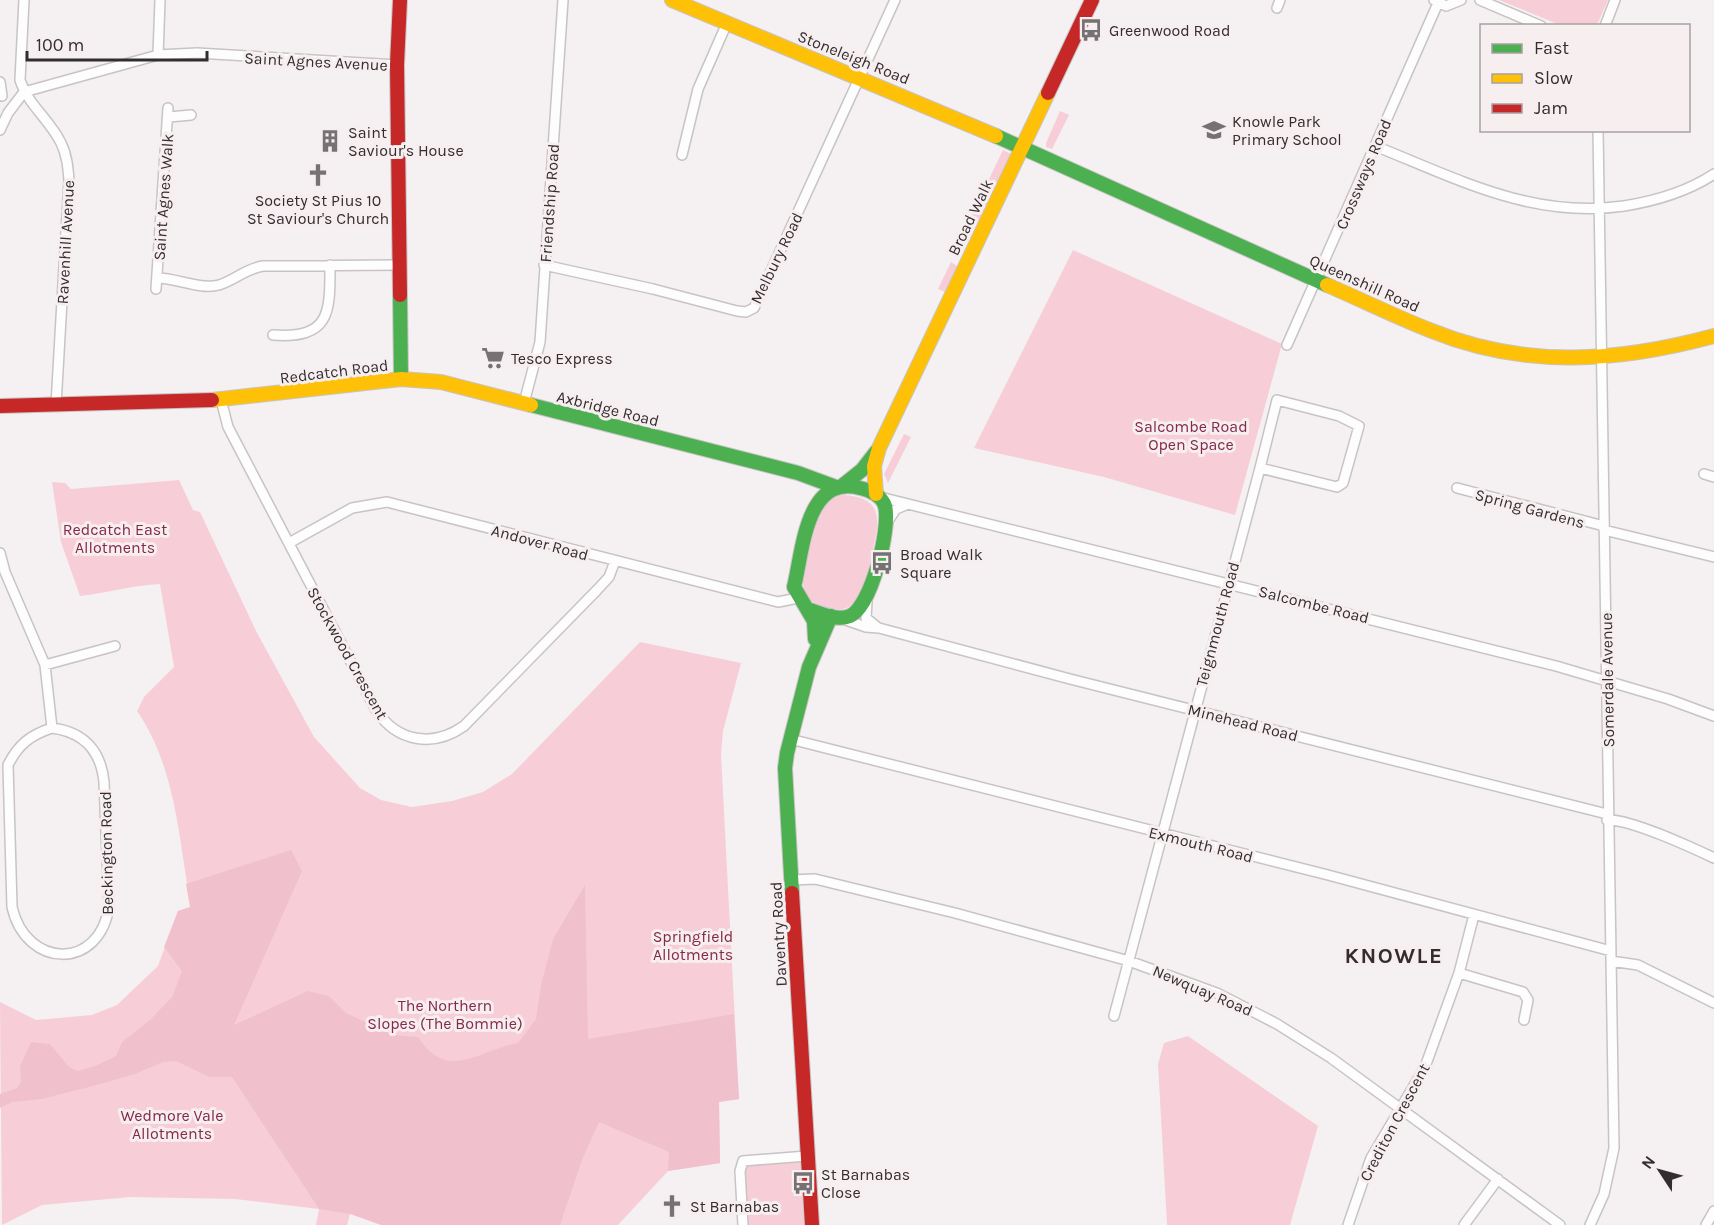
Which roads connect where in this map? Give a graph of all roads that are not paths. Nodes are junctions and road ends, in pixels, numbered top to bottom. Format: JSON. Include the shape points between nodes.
{"nodes":[{"id":1,"x":24,"y":0,"type":"edge"},
{"id":2,"x":160,"y":0,"type":"edge"},
{"id":3,"x":400,"y":0,"type":"edge"},
{"id":4,"x":563,"y":0,"type":"edge"},
{"id":5,"x":672,"y":0,"type":"edge"},
{"id":6,"x":895,"y":0,"type":"edge"},
{"id":7,"x":1092,"y":0,"type":"edge"},
{"id":8,"x":1461,"y":0,"type":"edge"},
{"id":9,"x":1480,"y":0,"type":"edge"},
{"id":10,"x":1615,"y":0,"type":"edge"},
{"id":11,"x":1436,"y":2,"type":"edge"},
{"id":12,"x":727,"y":23,"type":"junction"},
{"id":13,"x":1536,"y":24,"type":"edge"},
{"id":14,"x":1606,"y":24,"type":"edge"},
{"id":15,"x":158,"y":55,"type":"junction"},
{"id":16,"x":397,"y":65,"type":"junction"},
{"id":17,"x":861,"y":78,"type":"junction"},
{"id":18,"x":0,"y":82,"type":"edge"},
{"id":19,"x":24,"y":92,"type":"junction"},
{"id":20,"x":2,"y":96,"type":"dead end"},
{"id":21,"x":191,"y":115,"type":"dead end"},
{"id":22,"x":0,"y":130,"type":"edge"},
{"id":23,"x":1598,"y":132,"type":"edge"},
{"id":24,"x":1375,"y":146,"type":"junction"},
{"id":25,"x":1021,"y":148,"type":"junction"},
{"id":26,"x":682,"y":155,"type":"dead end"},
{"id":27,"x":1714,"y":174,"type":"edge"},
{"id":28,"x":1598,"y":209,"type":"junction"},
{"id":29,"x":330,"y":265,"type":"junction"},
{"id":30,"x":401,"y":265,"type":"junction"},
{"id":31,"x":544,"y":265,"type":"junction"},
{"id":32,"x":157,"y":278,"type":"junction"},
{"id":33,"x":1317,"y":280,"type":"junction"},
{"id":34,"x":156,"y":289,"type":"dead end"},
{"id":35,"x":273,"y":335,"type":"dead end"},
{"id":36,"x":1714,"y":336,"type":"edge"},
{"id":37,"x":1287,"y":345,"type":"dead end"},
{"id":38,"x":1602,"y":359,"type":"junction"},
{"id":39,"x":401,"y":379,"type":"junction"},
{"id":40,"x":221,"y":400,"type":"junction"},
{"id":41,"x":524,"y":404,"type":"junction"},
{"id":42,"x":56,"y":405,"type":"junction"},
{"id":43,"x":0,"y":406,"type":"edge"},
{"id":44,"x":879,"y":448,"type":"junction"},
{"id":45,"x":1260,"y":468,"type":"junction"},
{"id":46,"x":807,"y":476,"type":"junction"},
{"id":47,"x":839,"y":486,"type":"junction"},
{"id":48,"x":1457,"y":488,"type":"dead end"},
{"id":49,"x":878,"y":496,"type":"junction"},
{"id":50,"x":910,"y":503,"type":"junction"},
{"id":51,"x":814,"y":508,"type":"junction"},
{"id":52,"x":886,"y":525,"type":"junction"},
{"id":53,"x":1604,"y":528,"type":"junction"},
{"id":54,"x":289,"y":543,"type":"junction"},
{"id":55,"x":0,"y":553,"type":"edge"},
{"id":56,"x":1714,"y":557,"type":"edge"},
{"id":57,"x":615,"y":561,"type":"junction"},
{"id":58,"x":1228,"y":582,"type":"junction"},
{"id":59,"x":798,"y":598,"type":"junction"},
{"id":60,"x":868,"y":598,"type":"junction"},
{"id":61,"x":810,"y":610,"type":"junction"},
{"id":62,"x":835,"y":617,"type":"junction"},
{"id":63,"x":879,"y":628,"type":"junction"},
{"id":64,"x":115,"y":646,"type":"dead end"},
{"id":65,"x":815,"y":646,"type":"junction"},
{"id":66,"x":45,"y":665,"type":"junction"},
{"id":67,"x":1607,"y":681,"type":"junction"},
{"id":68,"x":1194,"y":709,"type":"junction"},
{"id":69,"x":1714,"y":716,"type":"edge"},
{"id":70,"x":52,"y":728,"type":"junction"},
{"id":71,"x":790,"y":739,"type":"junction"},
{"id":72,"x":1607,"y":817,"type":"junction"},
{"id":73,"x":1161,"y":835,"type":"junction"},
{"id":74,"x":1714,"y":858,"type":"edge"},
{"id":75,"x":791,"y":880,"type":"junction"},
{"id":76,"x":1474,"y":915,"type":"junction"},
{"id":77,"x":1611,"y":956,"type":"junction"},
{"id":78,"x":1129,"y":961,"type":"junction"},
{"id":79,"x":1459,"y":973,"type":"junction"},
{"id":80,"x":1714,"y":1003,"type":"edge"},
{"id":81,"x":1114,"y":1016,"type":"dead end"},
{"id":82,"x":1524,"y":1020,"type":"dead end"},
{"id":83,"x":1402,"y":1110,"type":"junction"},
{"id":84,"x":807,"y":1156,"type":"junction"},
{"id":85,"x":1498,"y":1179,"type":"junction"},
{"id":86,"x":1714,"y":1211,"type":"edge"},
{"id":87,"x":743,"y":1225,"type":"edge"},
{"id":88,"x":812,"y":1225,"type":"edge"},
{"id":89,"x":1348,"y":1225,"type":"edge"},
{"id":90,"x":1464,"y":1225,"type":"edge"},
{"id":91,"x":1560,"y":1225,"type":"edge"},
{"id":92,"x":1590,"y":1225,"type":"edge"},
{"id":93,"x":1706,"y":1225,"type":"edge"}],
"edges":[{"from":1,"to":19,"type":"street","via":[[20,80]]},
{"from":2,"to":15,"type":"street"},
{"from":3,"to":16,"type":"street","name":"Redcatch Road"},
{"from":4,"to":31,"type":"street","name":"Friendship Road"},
{"from":5,"to":12,"type":"street","name":"Stoneleigh Road"},
{"from":6,"to":17,"type":"street"},
{"from":7,"to":25,"type":"street","name":"Broad Walk"},
{"from":8,"to":11,"type":"street","via":[[1454,5]]},
{"from":9,"to":13,"type":"street"},
{"from":10,"to":14,"type":"street"},
{"from":11,"to":24,"type":"street","name":"Crossways Road"},
{"from":12,"to":17,"type":"street","name":"Stoneleigh Road"},
{"from":12,"to":26,"type":"street","via":[[698,89]]},
{"from":15,"to":16,"type":"street","name":"Saint Agnes Avenue","via":[[197,53]]},
{"from":15,"to":19,"type":"street","name":"Saint Agnes Avenue"},
{"from":16,"to":30,"type":"street","name":"Redcatch Road"},
{"from":17,"to":25,"type":"street","name":"Stoneleigh Road"},
{"from":17,"to":31,"type":"street","name":"Melbury Road","via":[[754,308],[737,311]]},
{"from":18,"to":20,"type":"street"},
{"from":19,"to":22,"type":"street"},
{"from":19,"to":42,"type":"street","name":"Ravenhill Avenue","via":[[61,143],[68,170]]},
{"from":21,"to":32,"type":"street","name":"Saint Agnes Walk","via":[[169,112]]},
{"from":23,"to":28,"type":"street","name":"Somerdale Avenue"},
{"from":24,"to":28,"type":"street","via":[[1527,204]]},
{"from":24,"to":33,"type":"street","name":"Crossways Road"},
{"from":25,"to":33,"type":"street","name":"Queenshill Road"},
{"from":25,"to":44,"type":"street","name":"Broad Walk"},
{"from":27,"to":28,"type":"street","via":[[1646,203]]},
{"from":28,"to":38,"type":"street","name":"Somerdale Avenue"},
{"from":29,"to":30,"type":"street","name":"Saint Agnes Walk"},
{"from":29,"to":32,"type":"street","name":"Saint Agnes Walk","via":[[248,268],[212,286]]},
{"from":29,"to":35,"type":"street","via":[[330,302],[321,323],[307,332]]},
{"from":30,"to":39,"type":"street","name":"Redcatch Road"},
{"from":31,"to":41,"type":"street","name":"Friendship Road","via":[[540,342]]},
{"from":32,"to":34,"type":"street","name":"Saint Agnes Walk"},
{"from":33,"to":37,"type":"street","name":"Crossways Road"},
{"from":33,"to":38,"type":"street","name":"Queenshill Road","via":[[1465,343],[1538,358]]},
{"from":36,"to":38,"type":"street","name":"Queenshill Road","via":[[1639,356]]},
{"from":38,"to":53,"type":"street","name":"Somerdale Avenue"},
{"from":39,"to":40,"type":"street","name":"Redcatch Road"},
{"from":39,"to":41,"type":"street","name":"Axbridge Road","via":[[441,382]]},
{"from":40,"to":42,"type":"street","name":"Redcatch Road"},
{"from":40,"to":54,"type":"street","name":"Stockwood Crescent","via":[[228,427]]},
{"from":41,"to":46,"type":"street","name":"Axbridge Road"},
{"from":42,"to":43,"type":"street","name":"Redcatch Road"},
{"from":44,"to":47,"type":"street","name":"Broad Walk","via":[[862,470]]},
{"from":44,"to":49,"type":"street","name":"Broad Walk","via":[[874,466]]},
{"from":45,"to":45,"type":"street","name":"Teignmouth Road","via":[[1337,487],[1343,483],[1359,426],[1346,418],[1277,400]]},
{"from":45,"to":58,"type":"street","name":"Teignmouth Road"},
{"from":46,"to":47,"type":"street","name":"Axbridge Road"},
{"from":46,"to":51,"type":"street","via":[[814,490]]},
{"from":47,"to":49,"type":"street"},
{"from":47,"to":51,"type":"street","via":[[820,496]]},
{"from":48,"to":53,"type":"street","name":"Spring Gardens"},
{"from":49,"to":50,"type":"street","name":"Salcombe Road"},
{"from":49,"to":52,"type":"street","via":[[885,505]]},
{"from":50,"to":52,"type":"street","via":[[896,509]]},
{"from":50,"to":58,"type":"street","name":"Salcombe Road"},
{"from":51,"to":59,"type":"street","via":[[796,574],[794,587]]},
{"from":52,"to":60,"type":"street"},
{"from":53,"to":56,"type":"street","name":"Spring Gardens"},
{"from":53,"to":67,"type":"street","name":"Somerdale Avenue"},
{"from":54,"to":57,"type":"street","name":"Andover Road","via":[[352,508],[387,502]]},
{"from":54,"to":57,"type":"street","name":"Stockwood Crescent","via":[[376,710],[400,734],[419,740],[446,737],[464,726],[603,584]]},
{"from":55,"to":66,"type":"street"},
{"from":57,"to":59,"type":"street","name":"Andover Road","via":[[778,602]]},
{"from":58,"to":67,"type":"street","name":"Salcombe Road"},
{"from":58,"to":68,"type":"street","name":"Teignmouth Road"},
{"from":59,"to":61,"type":"street"},
{"from":60,"to":62,"type":"street","via":[[857,612]]},
{"from":60,"to":63,"type":"street","via":[[866,618]]},
{"from":61,"to":62,"type":"street"},
{"from":61,"to":65,"type":"street","name":"Daventry Road","via":[[816,622]]},
{"from":62,"to":63,"type":"street","name":"Minehead Road"},
{"from":62,"to":65,"type":"street","name":"Daventry Road"},
{"from":63,"to":68,"type":"street","name":"Minehead Road"},
{"from":64,"to":66,"type":"street"},
{"from":65,"to":71,"type":"street","name":"Daventry Road"},
{"from":66,"to":70,"type":"street"},
{"from":67,"to":69,"type":"street","name":"Salcombe Road"},
{"from":67,"to":72,"type":"street","name":"Somerdale Avenue"},
{"from":68,"to":72,"type":"street","name":"Minehead Road"},
{"from":68,"to":73,"type":"street","name":"Teignmouth Road"},
{"from":70,"to":70,"type":"street","name":"Beckington Road","via":[[65,729],[87,741],[102,765],[104,782],[110,906],[107,923],[89,945],[64,954],[44,952],[34,946],[16,923],[12,907],[8,765],[16,749],[28,738]]},
{"from":71,"to":73,"type":"street","name":"Exmouth Road"},
{"from":71,"to":75,"type":"street","name":"Daventry Road","via":[[785,768]]},
{"from":72,"to":74,"type":"street","name":"Minehead Road"},
{"from":72,"to":77,"type":"street","name":"Somerdale Avenue"},
{"from":73,"to":76,"type":"street","name":"Exmouth Road"},
{"from":73,"to":78,"type":"street","name":"Teignmouth Road"},
{"from":75,"to":78,"type":"street","name":"Newquay Road","via":[[814,879]]},
{"from":75,"to":84,"type":"street","name":"Daventry Road"},
{"from":76,"to":77,"type":"street","name":"Exmouth Road"},
{"from":76,"to":79,"type":"street","name":"Crediton Crescent"},
{"from":77,"to":80,"type":"street","name":"Exmouth Road","via":[[1638,965]]},
{"from":77,"to":92,"type":"street","name":"Somerdale Avenue","via":[[1614,1148],[1604,1194]]},
{"from":78,"to":81,"type":"street","name":"Teignmouth Road"},
{"from":78,"to":83,"type":"street","name":"Newquay Road","via":[[1190,981],[1249,1008],[1303,1039]]},
{"from":79,"to":82,"type":"street","via":[[1523,992],[1528,1000]]},
{"from":79,"to":83,"type":"street","name":"Crediton Crescent","via":[[1425,1067]]},
{"from":83,"to":85,"type":"street","name":"Newquay Road"},
{"from":83,"to":89,"type":"street","name":"Crediton Crescent","via":[[1371,1158]]},
{"from":84,"to":87,"type":"street","via":[[743,1161]]},
{"from":84,"to":88,"type":"street","name":"Daventry Road"},
{"from":85,"to":90,"type":"street"},
{"from":85,"to":91,"type":"street","name":"Newquay Road"},
{"from":86,"to":93,"type":"street"}]}
